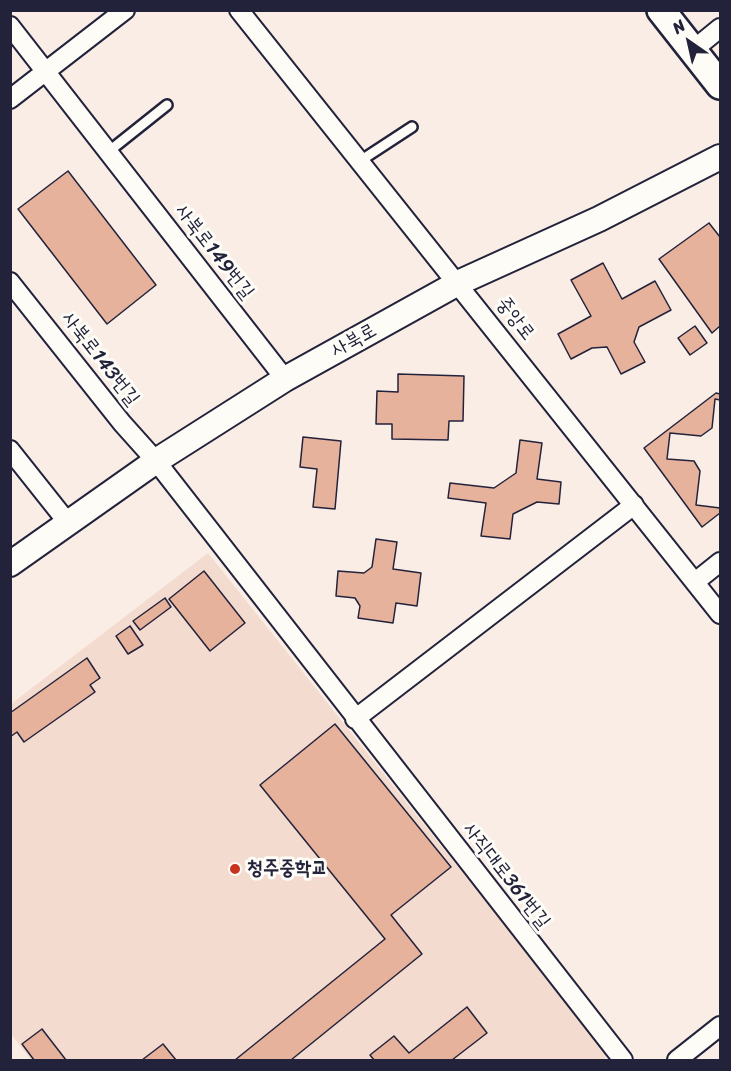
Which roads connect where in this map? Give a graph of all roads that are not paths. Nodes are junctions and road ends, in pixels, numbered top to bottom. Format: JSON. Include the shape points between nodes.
{"nodes":[{"id":1,"x":125,"y":10,"type":"edge"},
{"id":2,"x":239,"y":10,"type":"edge"},
{"id":3,"x":661,"y":10,"type":"edge"},
{"id":4,"x":10,"y":26,"type":"edge"},
{"id":5,"x":720,"y":28,"type":"edge"},
{"id":6,"x":693,"y":50,"type":"junction"},
{"id":7,"x":46,"y":72,"type":"junction"},
{"id":8,"x":720,"y":85,"type":"edge"},
{"id":9,"x":10,"y":99,"type":"edge"},
{"id":10,"x":167,"y":105,"type":"dead end"},
{"id":11,"x":412,"y":127,"type":"dead end"},
{"id":12,"x":108,"y":152,"type":"junction"},
{"id":13,"x":720,"y":157,"type":"edge"},
{"id":14,"x":360,"y":161,"type":"junction"},
{"id":15,"x":10,"y":282,"type":"edge"},
{"id":16,"x":458,"y":283,"type":"junction"},
{"id":17,"x":285,"y":379,"type":"junction"},
{"id":18,"x":10,"y":450,"type":"edge"},
{"id":19,"x":156,"y":461,"type":"junction"},
{"id":20,"x":634,"y":505,"type":"junction"},
{"id":21,"x":69,"y":523,"type":"junction"},
{"id":22,"x":720,"y":562,"type":"edge"},
{"id":23,"x":10,"y":564,"type":"edge"},
{"id":24,"x":695,"y":582,"type":"junction"},
{"id":25,"x":720,"y":614,"type":"edge"},
{"id":26,"x":355,"y":719,"type":"junction"},
{"id":27,"x":720,"y":1026,"type":"edge"},
{"id":28,"x":622,"y":1060,"type":"edge"},
{"id":29,"x":677,"y":1060,"type":"edge"}],
"edges":[{"from":1,"to":7,"type":"street"},
{"from":2,"to":14,"type":"street","name":"중앙로"},
{"from":3,"to":6,"type":"main road"},
{"from":4,"to":7,"type":"street","name":"사북로149번길"},
{"from":5,"to":6,"type":"street"},
{"from":6,"to":8,"type":"main road"},
{"from":7,"to":9,"type":"street"},
{"from":7,"to":12,"type":"street","name":"사북로149번길"},
{"from":10,"to":12,"type":"lane"},
{"from":11,"to":14,"type":"lane"},
{"from":12,"to":17,"type":"street","name":"사북로149번길"},
{"from":13,"to":16,"type":"street","name":"사북로","via":[[599,219]]},
{"from":14,"to":16,"type":"street","name":"중앙로"},
{"from":15,"to":19,"type":"street","name":"사북로143번길"},
{"from":16,"to":17,"type":"street","name":"사북로"},
{"from":16,"to":20,"type":"street","name":"중앙로"},
{"from":17,"to":19,"type":"street","name":"사북로"},
{"from":18,"to":21,"type":"street"},
{"from":19,"to":21,"type":"street","name":"사북로"},
{"from":19,"to":26,"type":"street","name":"사직대로361번길"},
{"from":20,"to":24,"type":"street","name":"중앙로"},
{"from":20,"to":26,"type":"street"},
{"from":21,"to":23,"type":"street","name":"사북로"},
{"from":22,"to":24,"type":"street"},
{"from":24,"to":25,"type":"street","name":"중앙로"},
{"from":26,"to":28,"type":"street","name":"사직대로361번길"},
{"from":27,"to":29,"type":"street"}]}
